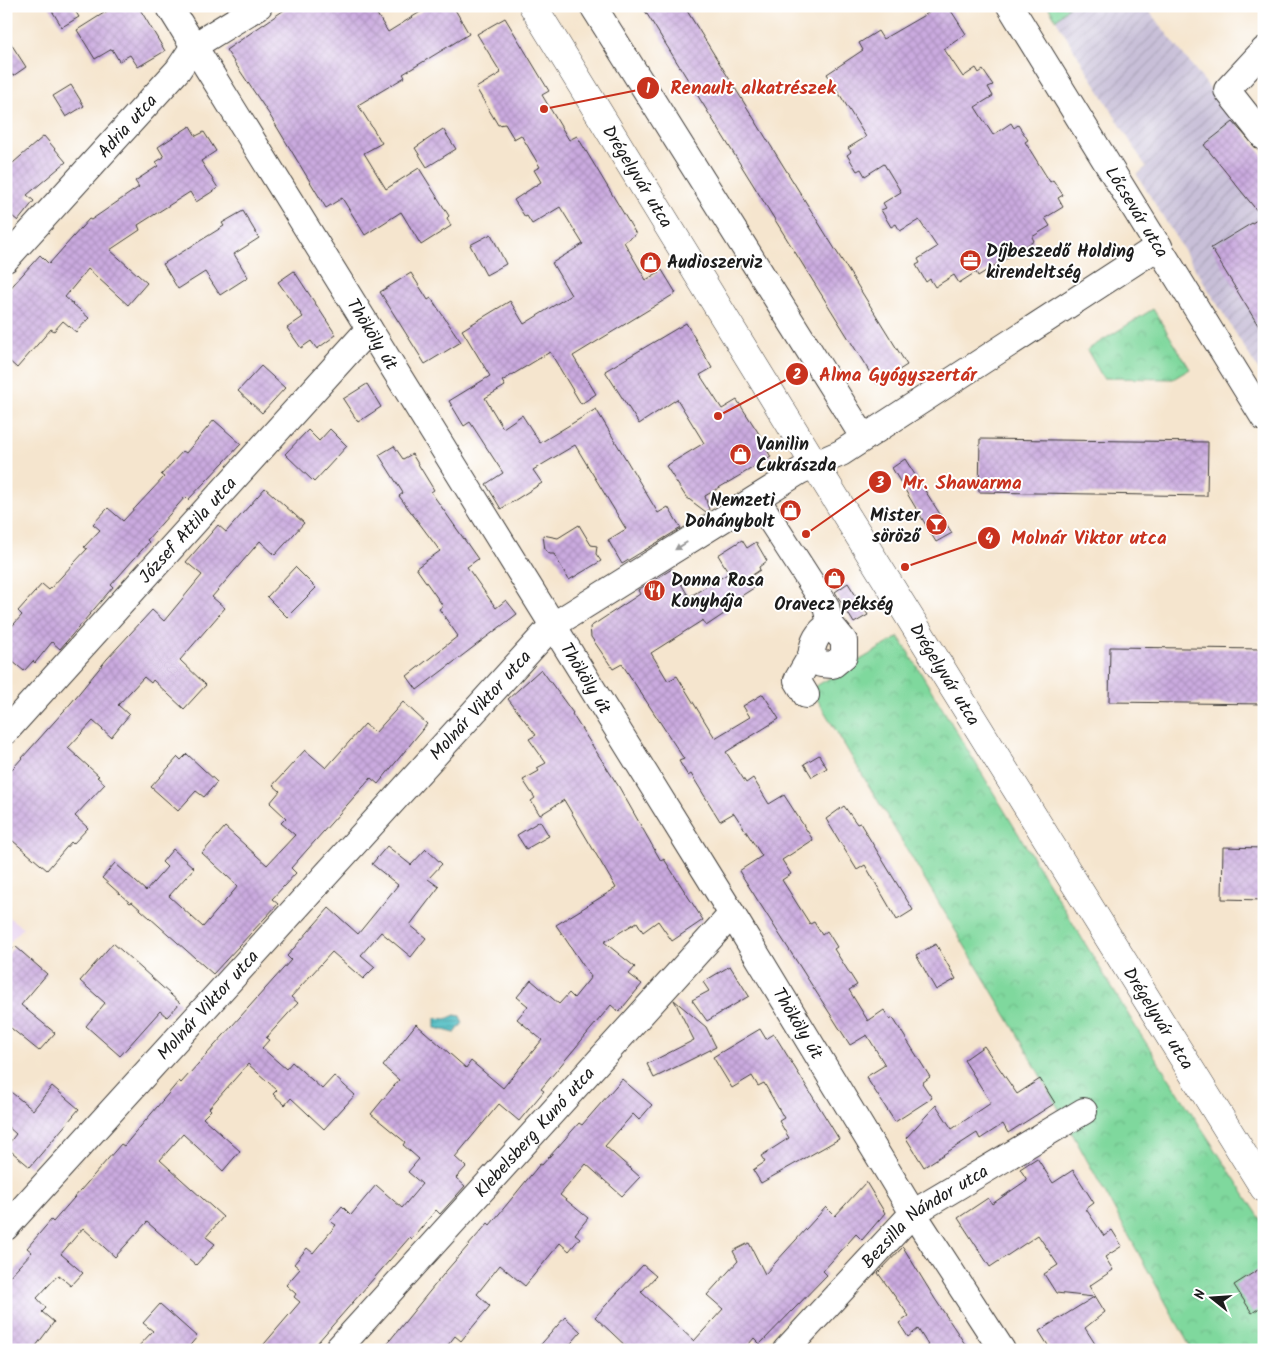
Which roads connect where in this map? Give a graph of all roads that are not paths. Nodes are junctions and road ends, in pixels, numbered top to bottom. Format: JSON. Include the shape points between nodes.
{"nodes":[{"id":1,"x":169,"y":6,"type":"edge"},
{"id":2,"x":259,"y":6,"type":"edge"},
{"id":3,"x":533,"y":6,"type":"edge"},
{"id":4,"x":593,"y":6,"type":"edge"},
{"id":5,"x":1010,"y":6,"type":"edge"},
{"id":6,"x":194,"y":46,"type":"junction"},
{"id":7,"x":1264,"y":50,"type":"edge"},
{"id":8,"x":1264,"y":137,"type":"edge"},
{"id":9,"x":1159,"y":246,"type":"junction"},
{"id":10,"x":6,"y":259,"type":"edge"},
{"id":11,"x":369,"y":329,"type":"junction"},
{"id":12,"x":1264,"y":418,"type":"edge"},
{"id":13,"x":864,"y":438,"type":"junction"},
{"id":14,"x":815,"y":465,"type":"junction"},
{"id":15,"x":757,"y":498,"type":"junction"},
{"id":16,"x":552,"y":626,"type":"junction"},
{"id":17,"x":806,"y":695,"type":"dead end"},
{"id":18,"x":6,"y":730,"type":"edge"},
{"id":19,"x":732,"y":914,"type":"junction"},
{"id":20,"x":1084,"y":1111,"type":"dead end"},
{"id":21,"x":1264,"y":1188,"type":"edge"},
{"id":22,"x":913,"y":1213,"type":"junction"},
{"id":23,"x":6,"y":1227,"type":"edge"},
{"id":24,"x":337,"y":1350,"type":"edge"},
{"id":25,"x":786,"y":1350,"type":"edge"},
{"id":26,"x":1002,"y":1350,"type":"edge"}],
"edges":[{"from":1,"to":6,"type":"street","name":"Thököly út"},
{"from":2,"to":6,"type":"street","name":"Adria utca"},
{"from":3,"to":14,"type":"main road","name":"Drégelyvár utca"},
{"from":4,"to":13,"type":"street"},
{"from":5,"to":9,"type":"street","name":"Lőcsevár utca"},
{"from":6,"to":10,"type":"street","name":"Adria utca","via":[[178,70]]},
{"from":6,"to":11,"type":"street","name":"Thököly út"},
{"from":7,"to":8,"type":"street","via":[[1227,90]]},
{"from":9,"to":12,"type":"street","name":"Lőcsevár utca"},
{"from":9,"to":13,"type":"street","name":"Molnár Viktor utca"},
{"from":11,"to":16,"type":"street","name":"Thököly út"},
{"from":11,"to":18,"type":"street","name":"József Attila utca"},
{"from":13,"to":14,"type":"street","name":"Molnár Viktor utca"},
{"from":14,"to":15,"type":"street","name":"Molnár Viktor utca"},
{"from":14,"to":21,"type":"main road","name":"Drégelyvár utca"},
{"from":15,"to":16,"type":"street","name":"Molnár Viktor utca","one_way":true},
{"from":15,"to":17,"type":"street","via":[[826,606],[830,624],[844,642],[844,656],[833,665],[821,664],[811,656],[797,680]]},
{"from":16,"to":19,"type":"street","name":"Thököly út"},
{"from":16,"to":23,"type":"street","name":"Molnár Viktor utca"},
{"from":19,"to":22,"type":"street","name":"Thököly út"},
{"from":19,"to":24,"type":"street","name":"Klebelsberg Kunó utca"},
{"from":20,"to":22,"type":"street","name":"Bezsilla Nándor utca"},
{"from":22,"to":25,"type":"street","name":"Bezsilla Nándor utca"},
{"from":22,"to":26,"type":"street","name":"Thököly út"}]}
